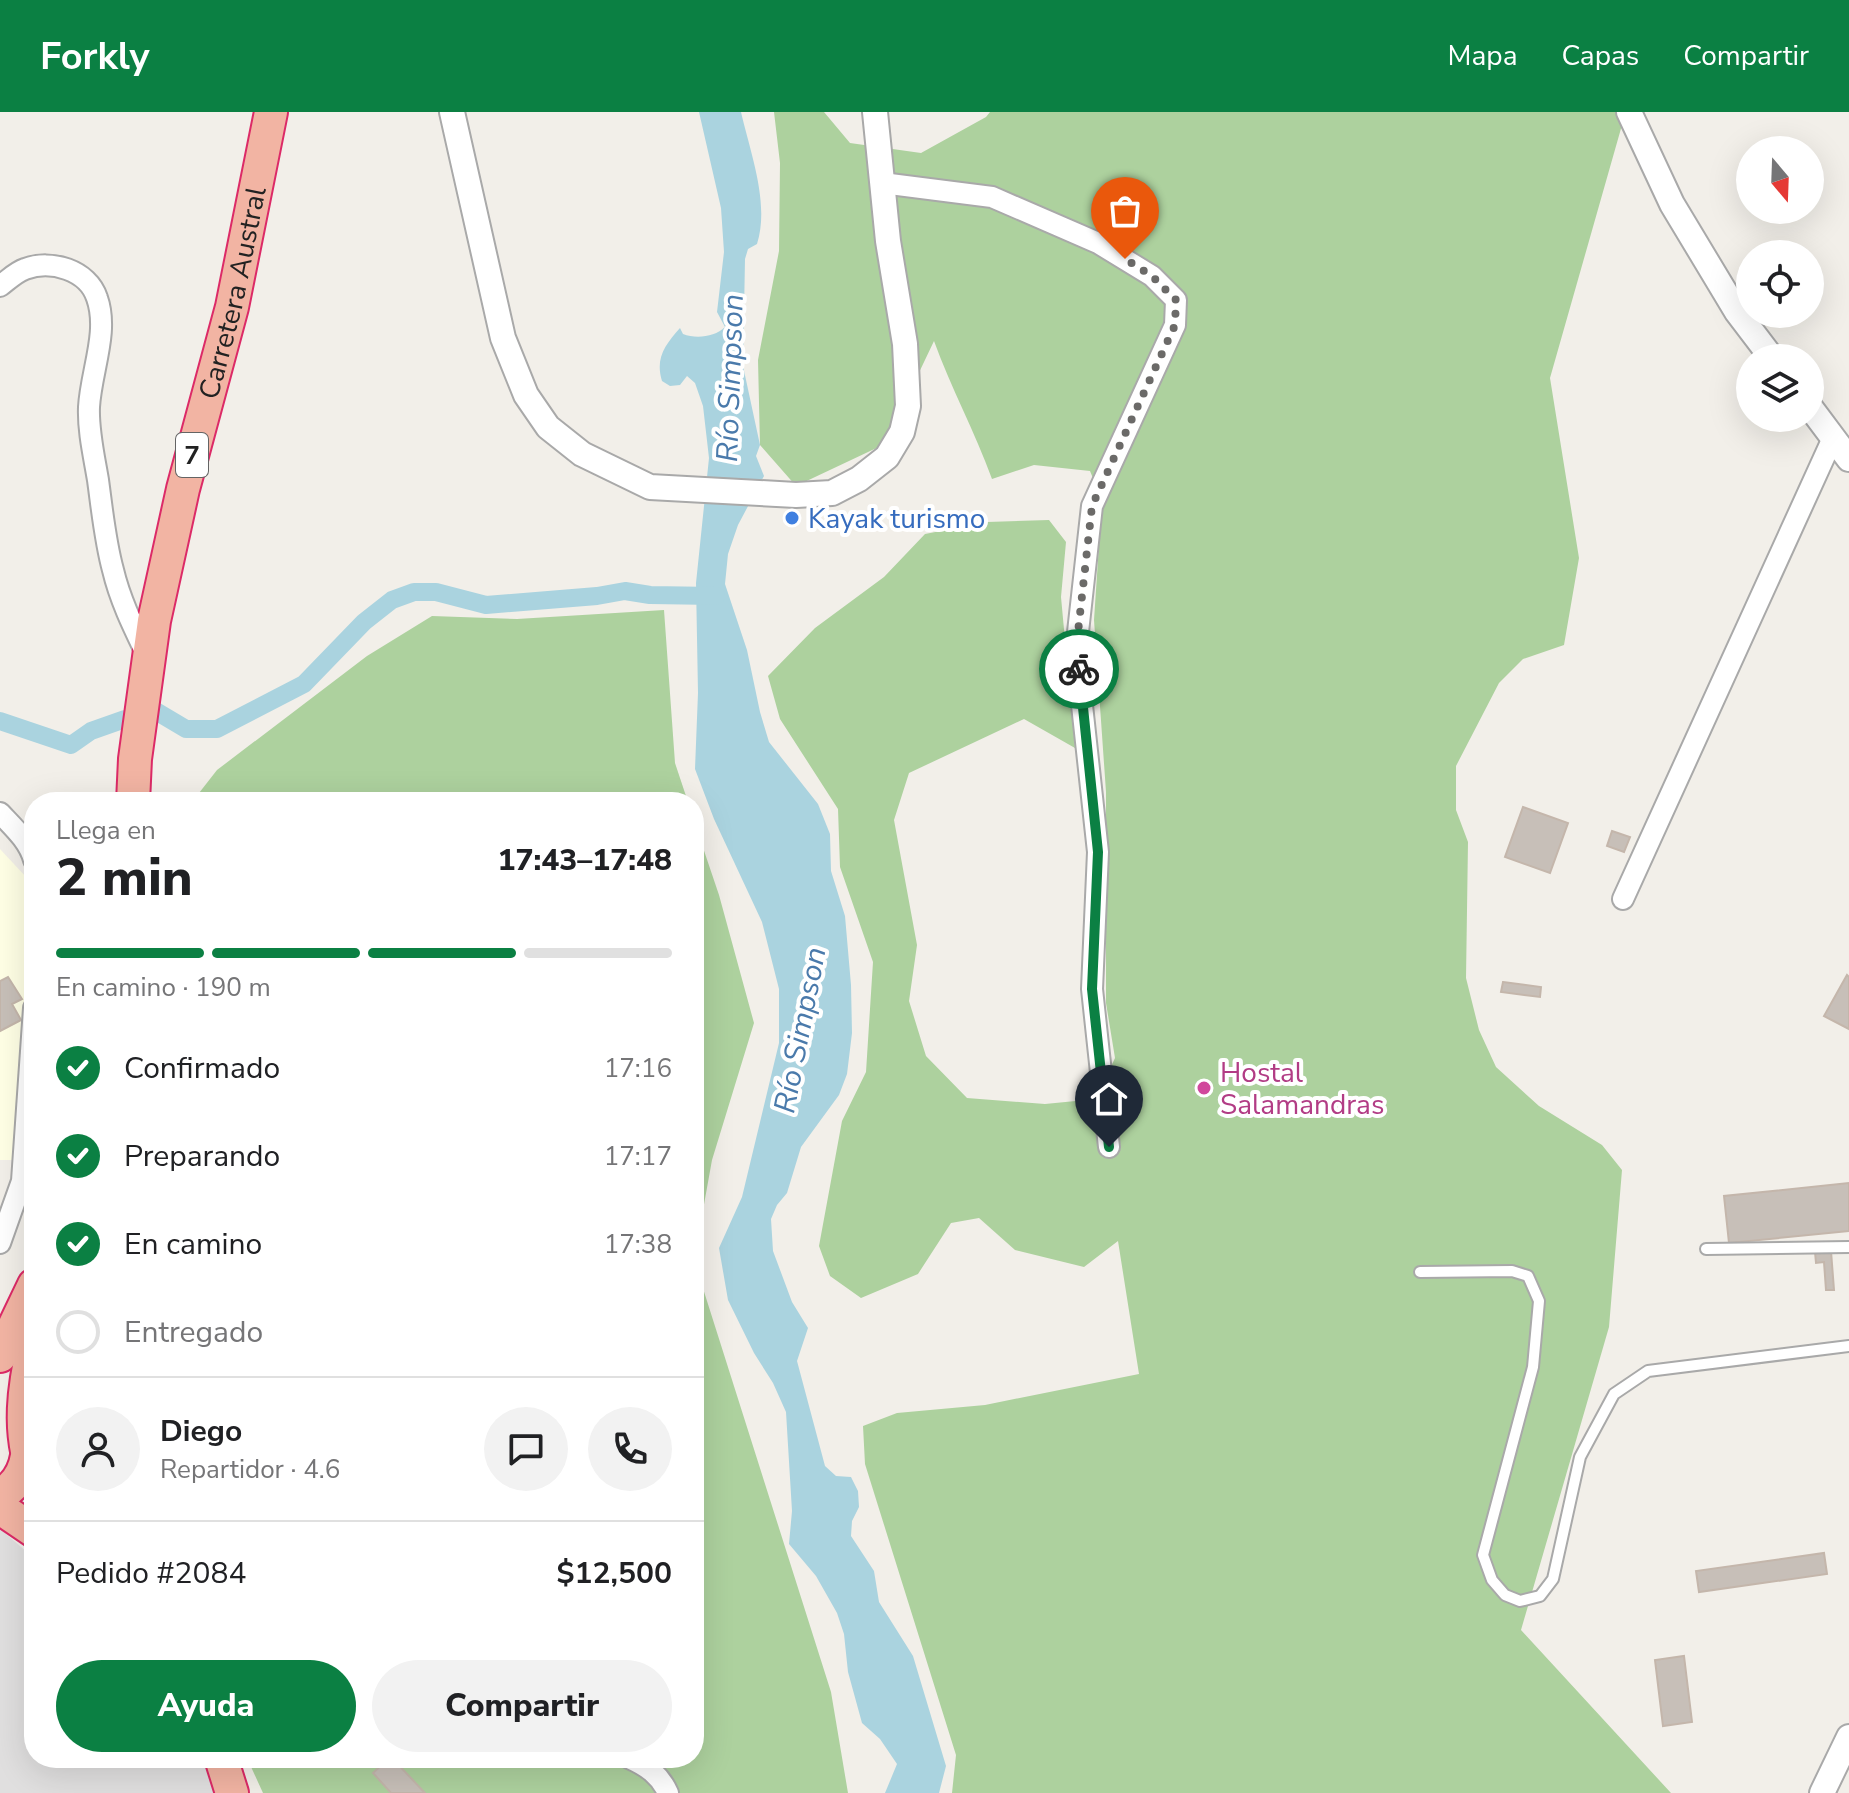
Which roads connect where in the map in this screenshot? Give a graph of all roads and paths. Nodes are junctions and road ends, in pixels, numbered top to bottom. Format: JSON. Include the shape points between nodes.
{"nodes":[{"id":1,"x":271,"y":112,"type":"edge"},
{"id":2,"x":452,"y":112,"type":"edge"},
{"id":3,"x":875,"y":112,"type":"edge"},
{"id":4,"x":1629,"y":112,"type":"edge"},
{"id":5,"x":882,"y":183,"type":"junction"},
{"id":6,"x":0,"y":286,"type":"edge"},
{"id":7,"x":1761,"y":344,"type":"edge"},
{"id":8,"x":1824,"y":426,"type":"edge"},
{"id":9,"x":1833,"y":438,"type":"junction"},
{"id":10,"x":1849,"y":459,"type":"edge"},
{"id":11,"x":149,"y":659,"type":"junction"},
{"id":12,"x":133,"y":792,"type":"edge"},
{"id":13,"x":0,"y":813,"type":"edge"},
{"id":14,"x":24,"y":840,"type":"edge"},
{"id":15,"x":1623,"y":899,"type":"dead end"},
{"id":16,"x":1109,"y":1147,"type":"dead end"},
{"id":17,"x":24,"y":1152,"type":"edge"},
{"id":18,"x":0,"y":1235,"type":"edge"},
{"id":19,"x":0,"y":1243,"type":"edge"},
{"id":20,"x":1849,"y":1247,"type":"edge"},
{"id":21,"x":1706,"y":1249,"type":"dead end"},
{"id":22,"x":1420,"y":1272,"type":"dead end"},
{"id":23,"x":24,"y":1306,"type":"edge"},
{"id":24,"x":1849,"y":1346,"type":"edge"},
{"id":25,"x":0,"y":1356,"type":"edge"},
{"id":26,"x":0,"y":1415,"type":"edge"},
{"id":27,"x":24,"y":1444,"type":"edge"},
{"id":28,"x":24,"y":1469,"type":"edge"},
{"id":29,"x":0,"y":1494,"type":"edge"},
{"id":30,"x":0,"y":1508,"type":"edge"},
{"id":31,"x":24,"y":1524,"type":"edge"},
{"id":32,"x":1849,"y":1737,"type":"edge"},
{"id":33,"x":224,"y":1768,"type":"edge"},
{"id":34,"x":647,"y":1768,"type":"edge"},
{"id":35,"x":232,"y":1793,"type":"edge"},
{"id":36,"x":668,"y":1793,"type":"edge"},
{"id":37,"x":1822,"y":1793,"type":"edge"}],
"edges":[{"from":1,"to":11,"type":"highway","name":"Carretera Austral","number":"7","via":[[232,307],[183,489]]},
{"from":2,"to":5,"type":"street","via":[[503,338],[526,395],[548,427],[582,454],[650,487],[832,493],[887,457],[902,432],[908,406],[905,344]]},
{"from":3,"to":5,"type":"street"},
{"from":4,"to":7,"type":"street","via":[[1672,204]]},
{"from":5,"to":16,"type":"street","via":[[992,197],[1098,243],[1152,276],[1176,300],[1175,325],[1092,506],[1076,650],[1098,852],[1092,989]]},
{"from":6,"to":11,"type":"street","via":[[23,269],[42,265],[84,277],[97,295],[100,340],[89,410],[93,451],[112,570]]},
{"from":8,"to":9,"type":"street"},
{"from":9,"to":10,"type":"street"},
{"from":9,"to":15,"type":"street"},
{"from":11,"to":12,"type":"highway","name":"Carretera Austral","number":"7"},
{"from":13,"to":14,"type":"street"},
{"from":17,"to":19,"type":"street","via":[[22,1181]]},
{"from":18,"to":19,"type":"street"},
{"from":20,"to":21,"type":"lane"},
{"from":22,"to":24,"type":"lane","via":[[1512,1271],[1528,1276],[1539,1301],[1533,1367],[1483,1555],[1492,1580],[1505,1595],[1520,1601],[1540,1596],[1553,1579],[1580,1457],[1614,1394],[1648,1371]]},
{"from":23,"to":25,"type":"highway"},
{"from":26,"to":27,"type":"highway","via":[[12,1422]]},
{"from":28,"to":29,"type":"highway","via":[[15,1485]]},
{"from":30,"to":31,"type":"highway"},
{"from":32,"to":37,"type":"street"},
{"from":33,"to":35,"type":"highway"},
{"from":34,"to":36,"type":"street"}]}
